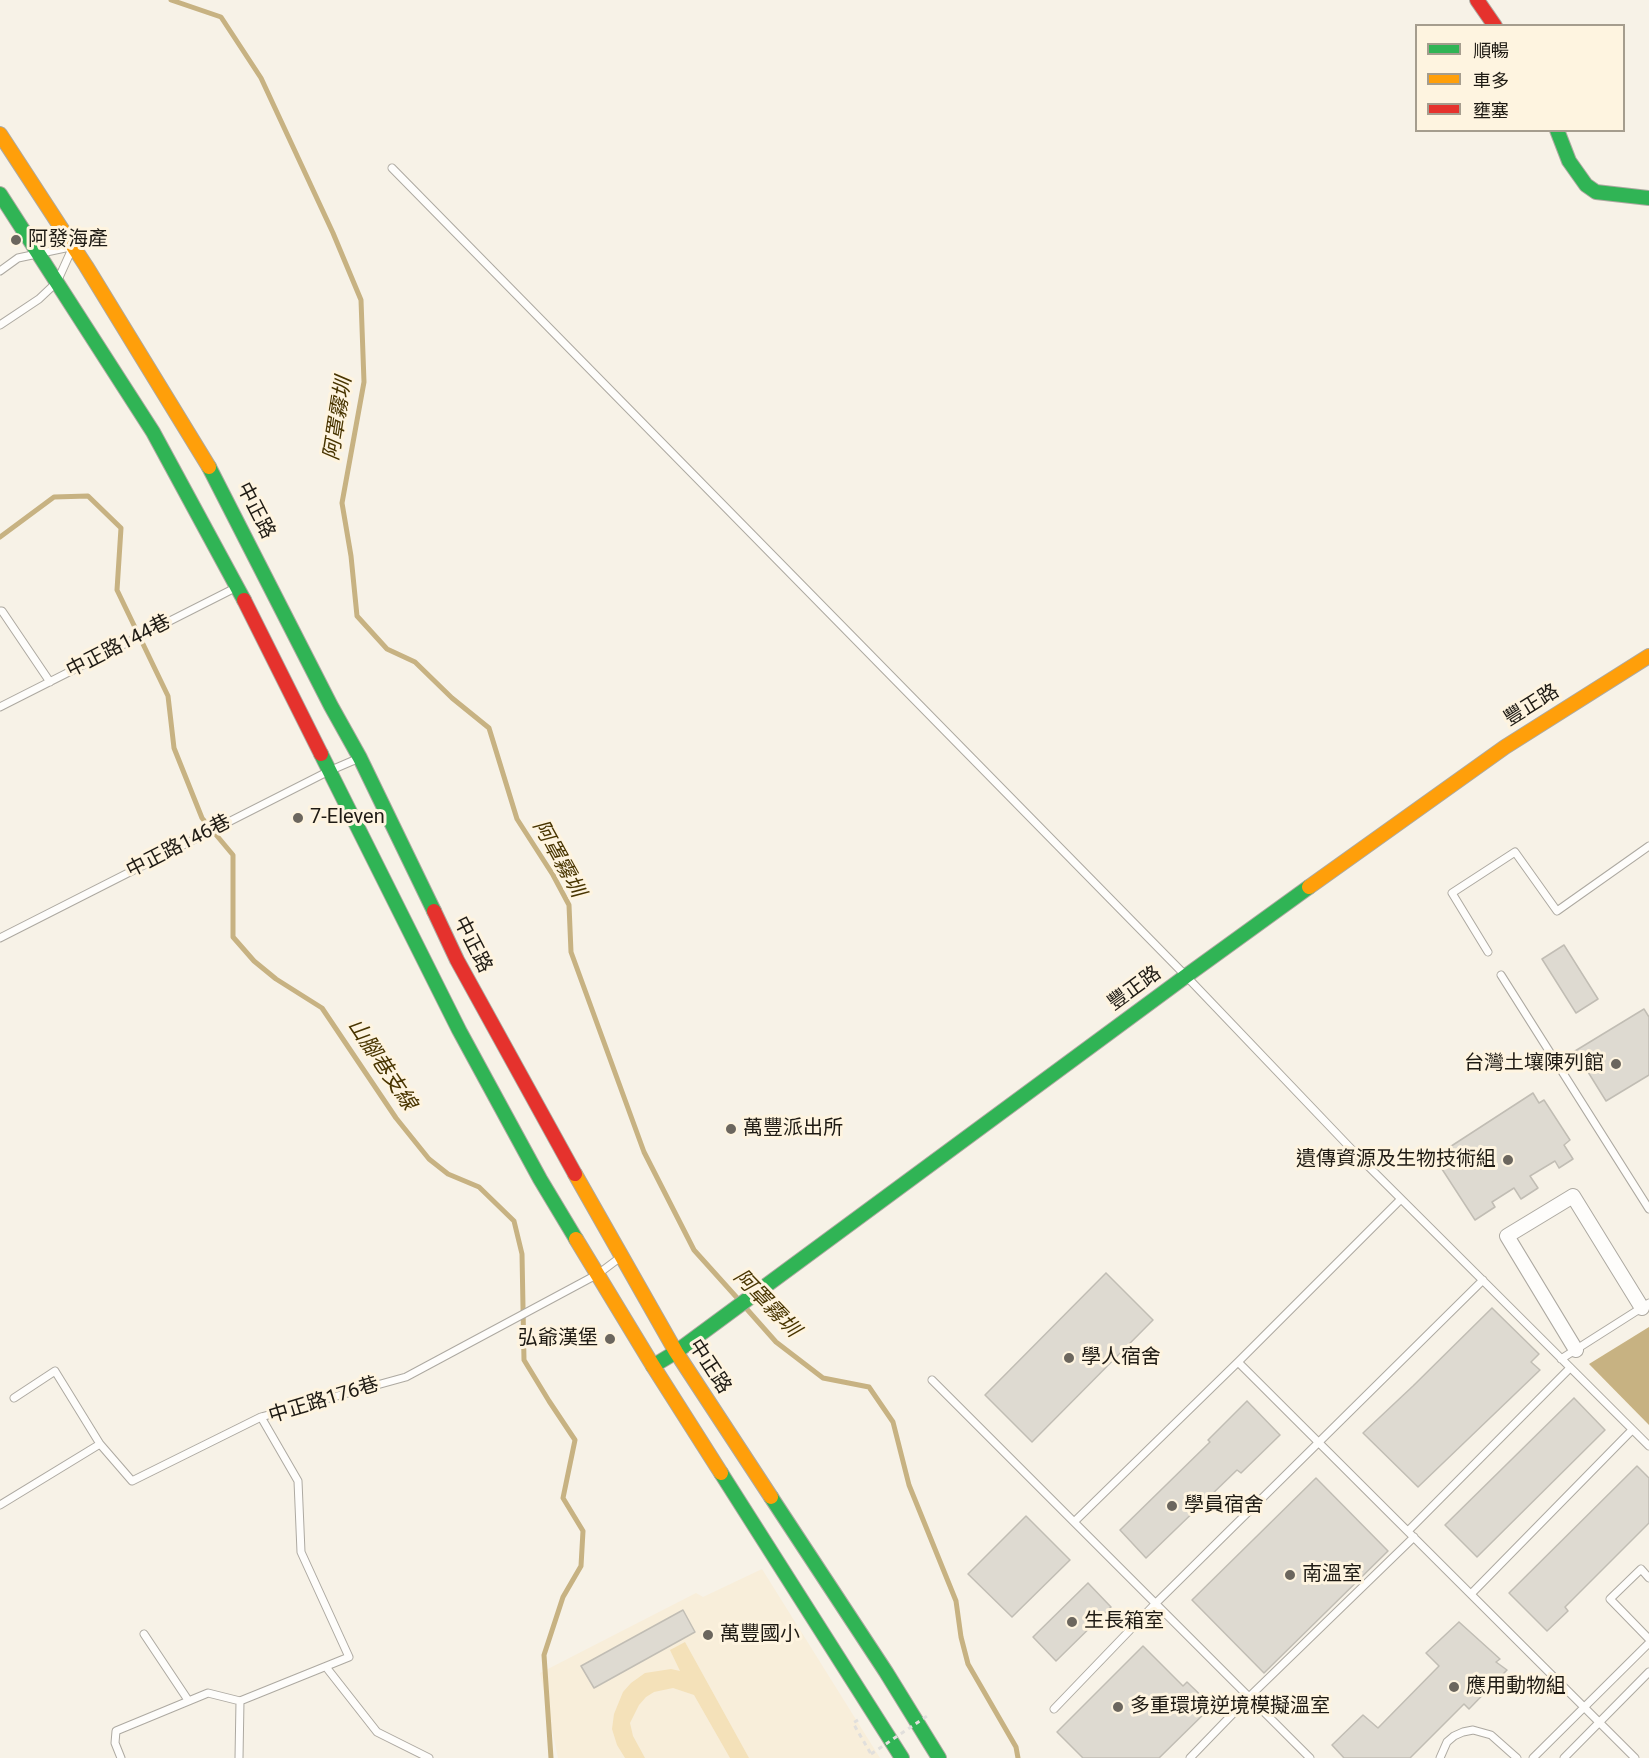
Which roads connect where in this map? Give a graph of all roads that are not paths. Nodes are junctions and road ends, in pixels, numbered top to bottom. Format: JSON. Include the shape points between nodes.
{"nodes":[{"id":1,"x":1477,"y":0,"type":"edge"},
{"id":2,"x":1494,"y":24,"type":"edge"},
{"id":3,"x":1558,"y":132,"type":"edge"},
{"id":4,"x":0,"y":134,"type":"edge"},
{"id":5,"x":392,"y":168,"type":"dead end"},
{"id":6,"x":0,"y":194,"type":"edge"},
{"id":7,"x":1649,"y":198,"type":"edge"},
{"id":8,"x":73,"y":246,"type":"junction"},
{"id":9,"x":39,"y":255,"type":"junction"},
{"id":10,"x":0,"y":270,"type":"edge"},
{"id":11,"x":57,"y":282,"type":"junction"},
{"id":12,"x":0,"y":325,"type":"edge"},
{"id":13,"x":237,"y":586,"type":"junction"},
{"id":14,"x":0,"y":611,"type":"edge"},
{"id":15,"x":1649,"y":656,"type":"edge"},
{"id":16,"x":50,"y":682,"type":"junction"},
{"id":17,"x":0,"y":707,"type":"edge"},
{"id":18,"x":360,"y":758,"type":"junction"},
{"id":19,"x":330,"y":771,"type":"junction"},
{"id":20,"x":1649,"y":846,"type":"edge"},
{"id":21,"x":0,"y":938,"type":"edge"},
{"id":22,"x":1488,"y":952,"type":"dead end"},
{"id":23,"x":1501,"y":975,"type":"dead end"},
{"id":24,"x":1186,"y":976,"type":"junction"},
{"id":25,"x":1401,"y":1199,"type":"junction"},
{"id":26,"x":1649,"y":1209,"type":"edge"},
{"id":27,"x":621,"y":1258,"type":"junction"},
{"id":28,"x":598,"y":1274,"type":"junction"},
{"id":29,"x":1483,"y":1280,"type":"junction"},
{"id":30,"x":1645,"y":1306,"type":"edge"},
{"id":31,"x":1576,"y":1350,"type":"junction"},
{"id":32,"x":676,"y":1352,"type":"junction"},
{"id":33,"x":1561,"y":1359,"type":"junction"},
{"id":34,"x":1238,"y":1362,"type":"junction"},
{"id":35,"x":653,"y":1366,"type":"junction"},
{"id":36,"x":1570,"y":1368,"type":"junction"},
{"id":37,"x":932,"y":1380,"type":"dead end"},
{"id":38,"x":14,"y":1398,"type":"dead end"},
{"id":39,"x":261,"y":1417,"type":"junction"},
{"id":40,"x":1632,"y":1430,"type":"junction"},
{"id":41,"x":1320,"y":1443,"type":"junction"},
{"id":42,"x":100,"y":1444,"type":"junction"},
{"id":43,"x":1649,"y":1446,"type":"edge"},
{"id":44,"x":0,"y":1505,"type":"edge"},
{"id":45,"x":1074,"y":1522,"type":"junction"},
{"id":46,"x":1408,"y":1531,"type":"junction"},
{"id":47,"x":1414,"y":1537,"type":"junction"},
{"id":48,"x":1649,"y":1578,"type":"edge"},
{"id":49,"x":1471,"y":1594,"type":"junction"},
{"id":50,"x":1155,"y":1604,"type":"junction"},
{"id":51,"x":144,"y":1634,"type":"dead end"},
{"id":52,"x":1649,"y":1638,"type":"edge"},
{"id":53,"x":1649,"y":1643,"type":"edge"},
{"id":54,"x":326,"y":1666,"type":"junction"},
{"id":55,"x":1649,"y":1672,"type":"edge"},
{"id":56,"x":1249,"y":1697,"type":"junction"},
{"id":57,"x":188,"y":1700,"type":"junction"},
{"id":58,"x":240,"y":1701,"type":"junction"},
{"id":59,"x":1585,"y":1707,"type":"junction"},
{"id":60,"x":1054,"y":1708,"type":"dead end"},
{"id":61,"x":1599,"y":1721,"type":"junction"},
{"id":62,"x":121,"y":1758,"type":"edge"},
{"id":63,"x":239,"y":1758,"type":"edge"},
{"id":64,"x":429,"y":1758,"type":"edge"},
{"id":65,"x":902,"y":1758,"type":"edge"},
{"id":66,"x":939,"y":1758,"type":"edge"},
{"id":67,"x":1190,"y":1758,"type":"edge"},
{"id":68,"x":1310,"y":1758,"type":"edge"},
{"id":69,"x":1440,"y":1758,"type":"edge"},
{"id":70,"x":1517,"y":1758,"type":"edge"},
{"id":71,"x":1533,"y":1758,"type":"edge"},
{"id":72,"x":1563,"y":1758,"type":"edge"},
{"id":73,"x":1635,"y":1758,"type":"edge"}],
"edges":[{"from":1,"to":2,"type":"main road"},
{"from":3,"to":7,"type":"main road","via":[[1569,161],[1586,185],[1596,192]]},
{"from":4,"to":8,"type":"main road","name":"中正路"},
{"from":5,"to":24,"type":"lane"},
{"from":6,"to":9,"type":"main road"},
{"from":8,"to":9,"type":"lane"},
{"from":8,"to":11,"type":"lane"},
{"from":8,"to":18,"type":"main road","name":"中正路","via":[[217,480]]},
{"from":9,"to":10,"type":"lane","via":[[18,258]]},
{"from":9,"to":11,"type":"main road"},
{"from":11,"to":12,"type":"lane"},
{"from":11,"to":13,"type":"main road","via":[[153,432]]},
{"from":13,"to":16,"type":"lane","name":"中正路144巷"},
{"from":13,"to":19,"type":"main road"},
{"from":14,"to":16,"type":"lane"},
{"from":15,"to":24,"type":"main road","name":"豐正路","via":[[1505,747]]},
{"from":16,"to":17,"type":"lane","name":"中正路144巷"},
{"from":18,"to":19,"type":"lane","name":"中正路146巷"},
{"from":18,"to":27,"type":"main road","name":"中正路","via":[[457,960]]},
{"from":19,"to":21,"type":"lane","name":"中正路146巷"},
{"from":19,"to":28,"type":"main road","via":[[459,1030],[540,1179]]},
{"from":20,"to":22,"type":"lane","via":[[1557,911],[1515,852],[1452,893]]},
{"from":23,"to":26,"type":"lane"},
{"from":24,"to":25,"type":"lane"},
{"from":24,"to":32,"type":"main road","name":"豐正路"},
{"from":25,"to":29,"type":"lane"},
{"from":25,"to":34,"type":"lane"},
{"from":27,"to":28,"type":"lane","name":"中正路176巷"},
{"from":27,"to":32,"type":"main road","name":"中正路"},
{"from":28,"to":35,"type":"main road"},
{"from":28,"to":39,"type":"lane","name":"中正路176巷","via":[[406,1377]]},
{"from":29,"to":33,"type":"lane"},
{"from":29,"to":41,"type":"lane"},
{"from":30,"to":31,"type":"lane"},
{"from":30,"to":31,"type":"street","via":[[1573,1196],[1507,1236]]},
{"from":31,"to":33,"type":"lane"},
{"from":32,"to":35,"type":"main road","name":"豐正路"},
{"from":32,"to":66,"type":"main road","name":"中正路"},
{"from":33,"to":36,"type":"lane"},
{"from":34,"to":41,"type":"lane"},
{"from":34,"to":45,"type":"lane"},
{"from":35,"to":65,"type":"main road"},
{"from":36,"to":40,"type":"lane"},
{"from":36,"to":46,"type":"lane"},
{"from":37,"to":45,"type":"lane"},
{"from":38,"to":42,"type":"lane","via":[[55,1371]]},
{"from":39,"to":42,"type":"lane","via":[[132,1481]]},
{"from":39,"to":54,"type":"lane","name":"中正路176巷","via":[[298,1481],[301,1552],[349,1657]]},
{"from":40,"to":43,"type":"lane"},
{"from":40,"to":49,"type":"lane"},
{"from":41,"to":46,"type":"lane"},
{"from":41,"to":50,"type":"lane"},
{"from":42,"to":44,"type":"lane"},
{"from":45,"to":50,"type":"lane"},
{"from":46,"to":47,"type":"lane"},
{"from":47,"to":49,"type":"lane"},
{"from":47,"to":56,"type":"lane"},
{"from":48,"to":52,"type":"lane","via":[[1641,1569],[1610,1599]]},
{"from":49,"to":59,"type":"lane"},
{"from":50,"to":56,"type":"lane"},
{"from":50,"to":60,"type":"lane"},
{"from":51,"to":57,"type":"lane"},
{"from":53,"to":59,"type":"lane"},
{"from":54,"to":58,"type":"lane","name":"中正路176巷"},
{"from":54,"to":64,"type":"lane","via":[[377,1732]]},
{"from":55,"to":61,"type":"lane"},
{"from":56,"to":67,"type":"lane"},
{"from":56,"to":68,"type":"lane"},
{"from":57,"to":58,"type":"lane","via":[[208,1693]]},
{"from":57,"to":62,"type":"lane","via":[[116,1731],[115,1743]]},
{"from":58,"to":63,"type":"lane"},
{"from":59,"to":61,"type":"lane"},
{"from":59,"to":71,"type":"lane"},
{"from":61,"to":72,"type":"lane"},
{"from":61,"to":73,"type":"lane"},
{"from":69,"to":70,"type":"lane","via":[[1454,1736],[1473,1730],[1491,1736]]}]}
